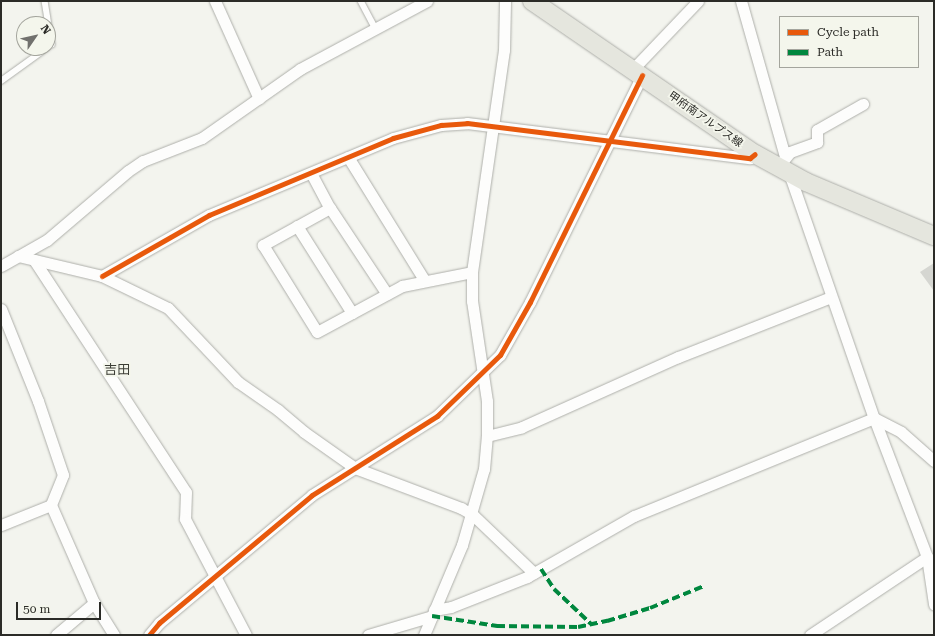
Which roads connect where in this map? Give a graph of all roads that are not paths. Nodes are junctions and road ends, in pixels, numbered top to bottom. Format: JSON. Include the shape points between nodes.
{"nodes":[{"id":1,"x":45,"y":1,"type":"edge"},
{"id":2,"x":215,"y":1,"type":"edge"},
{"id":3,"x":360,"y":1,"type":"edge"},
{"id":4,"x":427,"y":1,"type":"edge"},
{"id":5,"x":505,"y":1,"type":"edge"},
{"id":6,"x":532,"y":1,"type":"edge"},
{"id":7,"x":698,"y":1,"type":"edge"},
{"id":8,"x":741,"y":1,"type":"edge"},
{"id":9,"x":47,"y":16,"type":"edge"},
{"id":10,"x":376,"y":29,"type":"junction"},
{"id":11,"x":37,"y":56,"type":"edge"},
{"id":12,"x":638,"y":72,"type":"junction"},
{"id":13,"x":1,"y":81,"type":"edge"},
{"id":14,"x":259,"y":99,"type":"junction"},
{"id":15,"x":863,"y":104,"type":"dead end"},
{"id":16,"x":494,"y":126,"type":"junction"},
{"id":17,"x":610,"y":140,"type":"junction"},
{"id":18,"x":755,"y":154,"type":"junction"},
{"id":19,"x":348,"y":157,"type":"junction"},
{"id":20,"x":784,"y":166,"type":"junction"},
{"id":21,"x":311,"y":173,"type":"junction"},
{"id":22,"x":330,"y":208,"type":"junction"},
{"id":23,"x":297,"y":226,"type":"junction"},
{"id":24,"x":934,"y":236,"type":"edge"},
{"id":25,"x":18,"y":256,"type":"junction"},
{"id":26,"x":34,"y":260,"type":"junction"},
{"id":27,"x":1,"y":266,"type":"edge"},
{"id":28,"x":472,"y":272,"type":"junction"},
{"id":29,"x":102,"y":276,"type":"junction"},
{"id":30,"x":425,"y":281,"type":"junction"},
{"id":31,"x":387,"y":294,"type":"junction"},
{"id":32,"x":831,"y":297,"type":"junction"},
{"id":33,"x":1,"y":309,"type":"edge"},
{"id":34,"x":352,"y":313,"type":"junction"},
{"id":35,"x":482,"y":371,"type":"junction"},
{"id":36,"x":874,"y":418,"type":"junction"},
{"id":37,"x":487,"y":436,"type":"junction"},
{"id":38,"x":934,"y":461,"type":"edge"},
{"id":39,"x":355,"y":468,"type":"junction"},
{"id":40,"x":51,"y":505,"type":"junction"},
{"id":41,"x":472,"y":516,"type":"junction"},
{"id":42,"x":1,"y":525,"type":"edge"},
{"id":43,"x":927,"y":557,"type":"junction"},
{"id":44,"x":534,"y":573,"type":"junction"},
{"id":45,"x":215,"y":576,"type":"junction"},
{"id":46,"x":94,"y":603,"type":"junction"},
{"id":47,"x":934,"y":604,"type":"edge"},
{"id":48,"x":433,"y":613,"type":"junction"},
{"id":49,"x":56,"y":635,"type":"edge"},
{"id":50,"x":114,"y":635,"type":"edge"},
{"id":51,"x":149,"y":635,"type":"edge"},
{"id":52,"x":246,"y":635,"type":"edge"},
{"id":53,"x":368,"y":635,"type":"edge"},
{"id":54,"x":424,"y":635,"type":"edge"},
{"id":55,"x":810,"y":635,"type":"edge"}],
"edges":[{"from":1,"to":9,"type":"lane"},
{"from":2,"to":14,"type":"street"},
{"from":3,"to":10,"type":"lane"},
{"from":4,"to":10,"type":"street"},
{"from":5,"to":16,"type":"street","via":[[504,50]]},
{"from":6,"to":12,"type":"main road","name":"甲府南アルプス線"},
{"from":7,"to":12,"type":"street"},
{"from":8,"to":20,"type":"street"},
{"from":10,"to":14,"type":"street","via":[[300,69]]},
{"from":11,"to":13,"type":"lane"},
{"from":12,"to":17,"type":"street"},
{"from":12,"to":18,"type":"main road","name":"甲府南アルプス線"},
{"from":14,"to":25,"type":"street","via":[[202,138],[143,161],[128,170],[47,240]]},
{"from":15,"to":20,"type":"street","via":[[817,130],[817,142],[790,152]]},
{"from":16,"to":17,"type":"street"},
{"from":16,"to":19,"type":"street","via":[[467,123],[441,125],[393,138]]},
{"from":16,"to":28,"type":"street"},
{"from":17,"to":18,"type":"street","via":[[750,158]]},
{"from":17,"to":35,"type":"street","via":[[530,302],[500,355]]},
{"from":18,"to":20,"type":"main road","name":"甲府南アルプス線"},
{"from":19,"to":21,"type":"street"},
{"from":19,"to":30,"type":"street"},
{"from":20,"to":24,"type":"main road","name":"甲府南アルプス線"},
{"from":20,"to":32,"type":"street"},
{"from":21,"to":22,"type":"street"},
{"from":21,"to":29,"type":"street","via":[[209,215]]},
{"from":22,"to":23,"type":"street"},
{"from":22,"to":31,"type":"street"},
{"from":23,"to":34,"type":"street"},
{"from":23,"to":34,"type":"street","via":[[263,245],[317,332]]},
{"from":25,"to":26,"type":"street"},
{"from":25,"to":27,"type":"street"},
{"from":26,"to":29,"type":"street"},
{"from":26,"to":45,"type":"street","via":[[186,492],[185,519]]},
{"from":28,"to":30,"type":"street"},
{"from":28,"to":35,"type":"street","via":[[472,302]]},
{"from":29,"to":39,"type":"street","via":[[168,308],[238,382]]},
{"from":30,"to":31,"type":"street","via":[[402,286]]},
{"from":31,"to":34,"type":"street"},
{"from":32,"to":36,"type":"street"},
{"from":32,"to":37,"type":"street","via":[[678,357],[522,428]]},
{"from":33,"to":40,"type":"street","via":[[38,401],[63,475]]},
{"from":35,"to":37,"type":"street"},
{"from":35,"to":39,"type":"street","via":[[437,416]]},
{"from":36,"to":38,"type":"street","via":[[901,432]]},
{"from":36,"to":43,"type":"street"},
{"from":36,"to":44,"type":"street","via":[[634,516]]},
{"from":37,"to":41,"type":"street","via":[[484,469]]},
{"from":39,"to":41,"type":"street","via":[[448,502]]},
{"from":39,"to":45,"type":"street","via":[[312,495]]},
{"from":40,"to":42,"type":"street"},
{"from":40,"to":46,"type":"street"},
{"from":41,"to":44,"type":"street"},
{"from":41,"to":48,"type":"street"},
{"from":43,"to":47,"type":"street"},
{"from":43,"to":55,"type":"street"},
{"from":44,"to":48,"type":"street"},
{"from":45,"to":51,"type":"street","via":[[159,623]]},
{"from":45,"to":52,"type":"street"},
{"from":46,"to":49,"type":"street"},
{"from":46,"to":50,"type":"street"},
{"from":48,"to":53,"type":"street"},
{"from":48,"to":54,"type":"street"}]}
